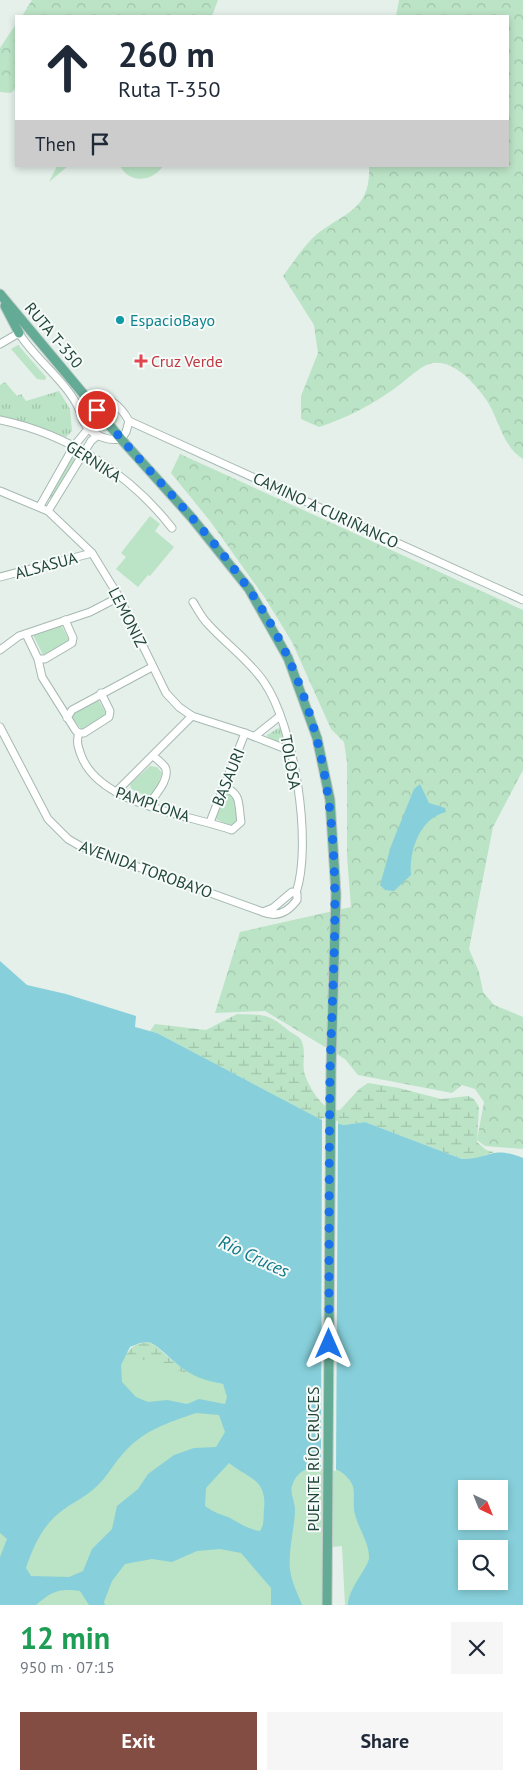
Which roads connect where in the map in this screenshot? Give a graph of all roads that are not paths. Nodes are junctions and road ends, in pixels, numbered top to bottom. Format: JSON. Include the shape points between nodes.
{"nodes":[{"id":1,"x":0,"y":295,"type":"edge"},
{"id":2,"x":19,"y":333,"type":"junction"},
{"id":3,"x":0,"y":344,"type":"edge"},
{"id":4,"x":86,"y":396,"type":"junction"},
{"id":5,"x":79,"y":409,"type":"junction"},
{"id":6,"x":0,"y":420,"type":"edge"},
{"id":7,"x":129,"y":421,"type":"junction"},
{"id":8,"x":88,"y":428,"type":"junction"},
{"id":9,"x":98,"y":435,"type":"junction"},
{"id":10,"x":121,"y":438,"type":"junction"},
{"id":11,"x":74,"y":446,"type":"junction"},
{"id":12,"x":85,"y":452,"type":"junction"},
{"id":13,"x":0,"y":491,"type":"edge"},
{"id":14,"x":40,"y":506,"type":"junction"},
{"id":15,"x":48,"y":511,"type":"junction"},
{"id":16,"x":172,"y":528,"type":"dead end"},
{"id":17,"x":92,"y":553,"type":"junction"},
{"id":18,"x":0,"y":577,"type":"edge"},
{"id":19,"x":119,"y":597,"type":"junction"},
{"id":20,"x":523,"y":600,"type":"edge"},
{"id":21,"x":193,"y":602,"type":"dead end"},
{"id":22,"x":65,"y":620,"type":"junction"},
{"id":23,"x":26,"y":634,"type":"junction"},
{"id":24,"x":0,"y":650,"type":"edge"},
{"id":25,"x":38,"y":659,"type":"junction"},
{"id":26,"x":152,"y":667,"type":"junction"},
{"id":27,"x":101,"y":693,"type":"junction"},
{"id":28,"x":192,"y":716,"type":"junction"},
{"id":29,"x":280,"y":716,"type":"junction"},
{"id":30,"x":67,"y":718,"type":"junction"},
{"id":31,"x":0,"y":728,"type":"edge"},
{"id":32,"x":79,"y":733,"type":"junction"},
{"id":33,"x":245,"y":733,"type":"junction"},
{"id":34,"x":255,"y":736,"type":"junction"},
{"id":35,"x":291,"y":750,"type":"junction"},
{"id":36,"x":153,"y":756,"type":"junction"},
{"id":37,"x":224,"y":787,"type":"junction"},
{"id":38,"x":116,"y":792,"type":"junction"},
{"id":39,"x":147,"y":805,"type":"junction"},
{"id":40,"x":210,"y":822,"type":"junction"},
{"id":41,"x":263,"y":912,"type":"joint"},
{"id":42,"x":330,"y":1069,"type":"joint"},
{"id":43,"x":327,"y":1605,"type":"edge"}],
"edges":[{"from":1,"to":2,"type":"main road"},
{"from":1,"to":4,"type":"main road","name":"RUTA T-350"},
{"from":2,"to":3,"type":"street"},
{"from":2,"to":5,"type":"street"},
{"from":4,"to":5,"type":"street"},
{"from":4,"to":7,"type":"street","name":"CAMINO A CURIÑANCO","via":[[96,395],[111,400]]},
{"from":4,"to":10,"type":"main road","name":"RUTA T-350"},
{"from":5,"to":8,"type":"street"},
{"from":6,"to":11,"type":"street","name":"GERNIKA","via":[[37,430]]},
{"from":7,"to":10,"type":"street"},
{"from":7,"to":20,"type":"street","name":"CAMINO A CURIÑANCO"},
{"from":8,"to":9,"type":"street"},
{"from":8,"to":11,"type":"street"},
{"from":9,"to":10,"type":"street","via":[[109,440]]},
{"from":9,"to":12,"type":"street"},
{"from":10,"to":42,"type":"main road","name":"RUTA T-350","via":[[249,589],[279,639],[311,718],[326,780],[334,842],[335,961]]},
{"from":11,"to":12,"type":"street","name":"GERNIKA"},
{"from":11,"to":14,"type":"street"},
{"from":12,"to":15,"type":"street"},
{"from":12,"to":16,"type":"street","name":"GERNIKA","via":[[137,490]]},
{"from":13,"to":14,"type":"street","name":"LEMONIZ"},
{"from":14,"to":15,"type":"street","name":"LEMONIZ"},
{"from":15,"to":17,"type":"street","name":"LEMONIZ"},
{"from":17,"to":18,"type":"street","name":"ALSASUA"},
{"from":17,"to":19,"type":"street","name":"LEMONIZ"},
{"from":19,"to":22,"type":"street"},
{"from":19,"to":26,"type":"street","name":"LEMONIZ"},
{"from":21,"to":29,"type":"street","name":"TOLOSA","via":[[207,624],[266,684]]},
{"from":22,"to":23,"type":"street"},
{"from":22,"to":25,"type":"street","via":[[72,643],[45,659]]},
{"from":23,"to":24,"type":"street"},
{"from":23,"to":25,"type":"street"},
{"from":25,"to":30,"type":"street","via":[[42,677]]},
{"from":26,"to":27,"type":"street"},
{"from":26,"to":28,"type":"street","name":"LEMONIZ","via":[[172,701]]},
{"from":27,"to":30,"type":"street","via":[[72,710]]},
{"from":27,"to":32,"type":"street","via":[[110,710],[109,717]]},
{"from":28,"to":33,"type":"street","name":"LEMONIZ"},
{"from":28,"to":36,"type":"street"},
{"from":29,"to":34,"type":"street"},
{"from":29,"to":35,"type":"street","name":"TOLOSA"},
{"from":30,"to":32,"type":"street"},
{"from":31,"to":41,"type":"street","name":"AVENIDA TOROBAYO","via":[[48,819],[68,839]]},
{"from":32,"to":38,"type":"street","name":"PAMPLONA","via":[[77,744],[85,765],[100,782]]},
{"from":33,"to":34,"type":"street","name":"LEMONIZ"},
{"from":33,"to":37,"type":"street","name":"BASAURI"},
{"from":34,"to":35,"type":"street","name":"LEMONIZ"},
{"from":35,"to":41,"type":"street","name":"TOLOSA","via":[[303,864],[297,900],[286,911],[276,915]]},
{"from":36,"to":38,"type":"street"},
{"from":36,"to":39,"type":"street","via":[[166,772],[158,794]]},
{"from":37,"to":40,"type":"street","name":"BASAURI"},
{"from":37,"to":40,"type":"street","name":"PAMPLONA","via":[[237,794],[240,824],[232,830]]},
{"from":38,"to":39,"type":"street","name":"PAMPLONA"},
{"from":39,"to":40,"type":"street","name":"PAMPLONA"},
{"from":42,"to":43,"type":"main road","name":"PUENTE RÍO CRUCES"}]}
